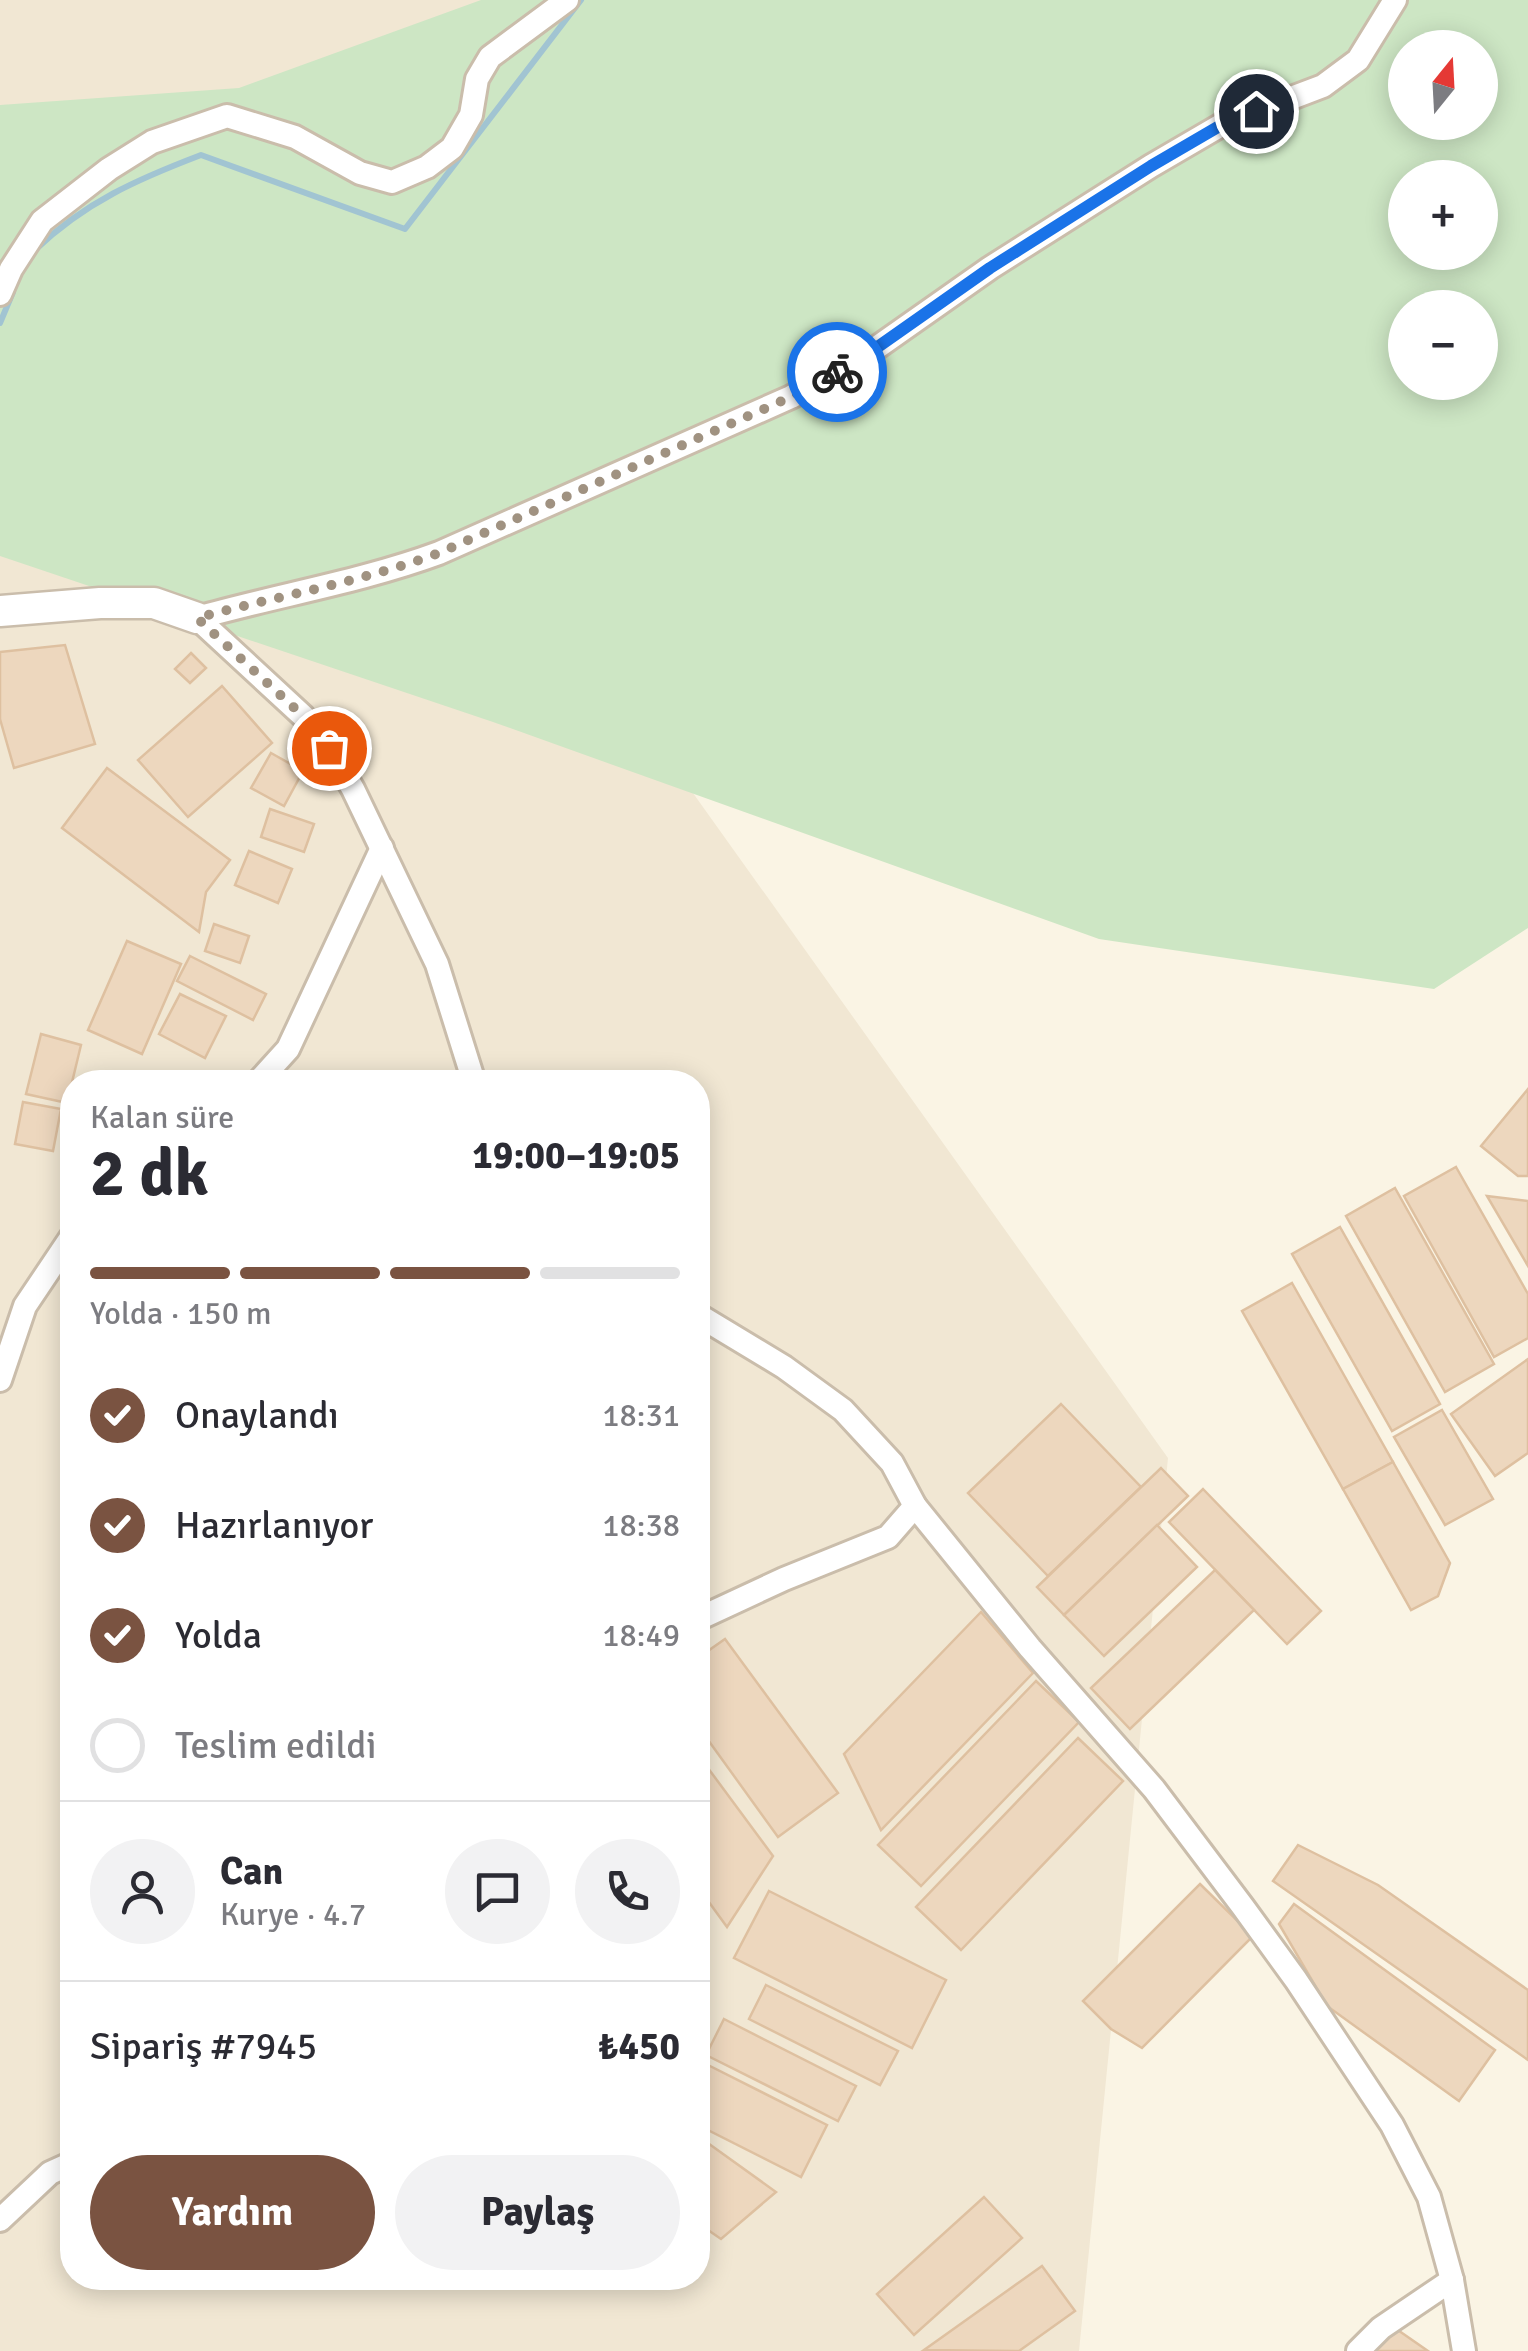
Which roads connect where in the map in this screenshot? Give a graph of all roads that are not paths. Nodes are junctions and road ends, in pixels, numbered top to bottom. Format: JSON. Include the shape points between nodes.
{"nodes":[{"id":1,"x":566,"y":0,"type":"edge"},
{"id":2,"x":1395,"y":0,"type":"edge"},
{"id":3,"x":0,"y":294,"type":"edge"},
{"id":4,"x":0,"y":611,"type":"edge"},
{"id":5,"x":197,"y":618,"type":"junction"},
{"id":6,"x":382,"y":848,"type":"junction"},
{"id":7,"x":269,"y":1070,"type":"edge"},
{"id":8,"x":470,"y":1070,"type":"edge"},
{"id":9,"x":60,"y":1254,"type":"edge"},
{"id":10,"x":710,"y":1321,"type":"edge"},
{"id":11,"x":0,"y":1380,"type":"edge"},
{"id":12,"x":915,"y":1506,"type":"junction"},
{"id":13,"x":710,"y":1614,"type":"edge"},
{"id":14,"x":60,"y":2168,"type":"edge"},
{"id":15,"x":0,"y":2220,"type":"edge"},
{"id":16,"x":1452,"y":2280,"type":"junction"},
{"id":17,"x":1358,"y":2351,"type":"edge"},
{"id":18,"x":1464,"y":2351,"type":"edge"}],
"edges":[{"from":1,"to":3,"type":"street","via":[[490,57],[471,115],[452,148],[427,167],[392,182],[360,173],[295,137],[227,116],[152,142],[42,221]]},
{"from":2,"to":5,"type":"street","via":[[1358,60],[1323,86],[1208,132],[990,268],[862,358],[791,397],[439,553],[382,574]]},
{"from":4,"to":5,"type":"street","via":[[154,603]]},
{"from":5,"to":6,"type":"street","via":[[329,748]]},
{"from":6,"to":7,"type":"street","via":[[288,1049]]},
{"from":6,"to":8,"type":"street","via":[[437,964]]},
{"from":9,"to":11,"type":"street","via":[[24,1306]]},
{"from":10,"to":12,"type":"street","via":[[843,1410],[892,1463]]},
{"from":12,"to":13,"type":"street","via":[[888,1537]]},
{"from":12,"to":16,"type":"street","via":[[1154,1789],[1296,1980],[1392,2126],[1428,2197]]},
{"from":14,"to":15,"type":"street"},
{"from":16,"to":17,"type":"street"},
{"from":16,"to":18,"type":"street"}]}
